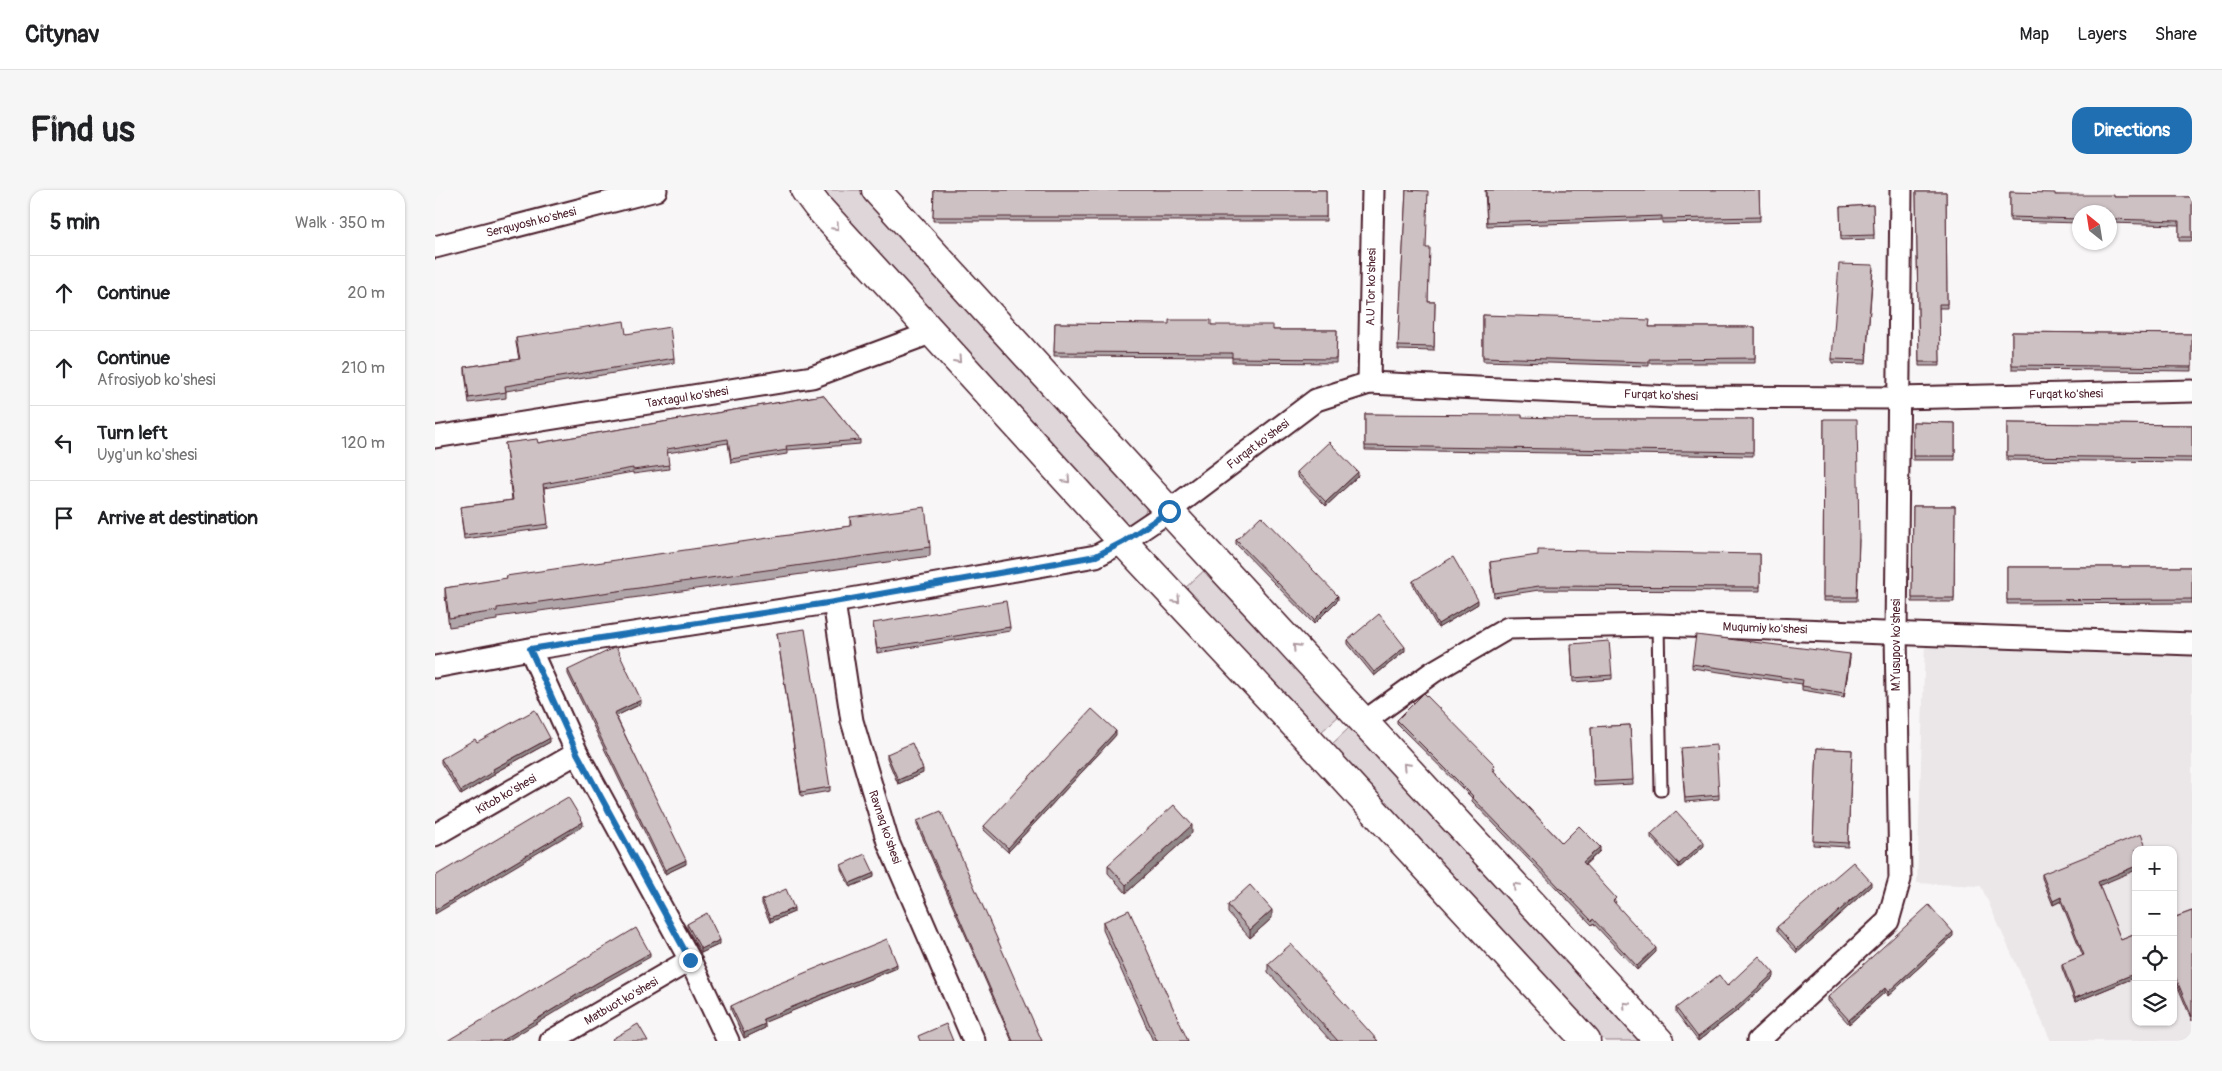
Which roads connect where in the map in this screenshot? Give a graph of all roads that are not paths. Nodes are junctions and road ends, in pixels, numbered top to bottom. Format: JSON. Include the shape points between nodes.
{"nodes":[{"id":1,"x":656,"y":190,"type":"edge"},
{"id":2,"x":805,"y":190,"type":"edge"},
{"id":3,"x":876,"y":190,"type":"edge"},
{"id":4,"x":1373,"y":190,"type":"edge"},
{"id":5,"x":1901,"y":190,"type":"edge"},
{"id":6,"x":435,"y":247,"type":"edge"},
{"id":7,"x":933,"y":332,"type":"junction"},
{"id":8,"x":1369,"y":383,"type":"junction"},
{"id":9,"x":2192,"y":391,"type":"edge"},
{"id":10,"x":1899,"y":398,"type":"junction"},
{"id":11,"x":435,"y":437,"type":"edge"},
{"id":12,"x":1169,"y":511,"type":"junction"},
{"id":13,"x":1123,"y":542,"type":"junction"},
{"id":14,"x":834,"y":602,"type":"junction"},
{"id":15,"x":1658,"y":624,"type":"junction"},
{"id":16,"x":1895,"y":633,"type":"junction"},
{"id":17,"x":2192,"y":644,"type":"edge"},
{"id":18,"x":530,"y":649,"type":"junction"},
{"id":19,"x":435,"y":667,"type":"edge"},
{"id":20,"x":1365,"y":721,"type":"junction"},
{"id":21,"x":577,"y":753,"type":"junction"},
{"id":22,"x":1661,"y":790,"type":"dead end"},
{"id":23,"x":435,"y":835,"type":"edge"},
{"id":24,"x":690,"y":960,"type":"junction"},
{"id":25,"x":551,"y":1041,"type":"edge"},
{"id":26,"x":728,"y":1041,"type":"edge"},
{"id":27,"x":974,"y":1041,"type":"edge"},
{"id":28,"x":1586,"y":1041,"type":"edge"},
{"id":29,"x":1659,"y":1041,"type":"edge"},
{"id":30,"x":1758,"y":1041,"type":"edge"}],
"edges":[{"from":1,"to":6,"type":"street","name":"Serquyosh ko'shesi"},
{"from":2,"to":7,"type":"street","one_way":true},
{"from":3,"to":12,"type":"street"},
{"from":4,"to":8,"type":"street","name":"A.U Tor ko'shesi"},
{"from":5,"to":10,"type":"street","name":"M.Yusupov ko'shesi"},
{"from":7,"to":11,"type":"street","name":"Taxtagul ko'shesi","via":[[812,377]]},
{"from":7,"to":13,"type":"street","one_way":true},
{"from":8,"to":10,"type":"street","name":"Furqat ko'shesi","via":[[1671,397]]},
{"from":8,"to":12,"type":"street","name":"Furqat ko'shesi","via":[[1316,400]]},
{"from":9,"to":10,"type":"street","name":"Furqat ko'shesi"},
{"from":10,"to":16,"type":"street","name":"M.Yusupov ko'shesi"},
{"from":12,"to":13,"type":"street","name":"Furqat ko'shesi"},
{"from":20,"to":12,"type":"street","one_way":true},
{"from":13,"to":14,"type":"street","name":"Furqat ko'shesi","via":[[1096,556]]},
{"from":13,"to":28,"type":"street","one_way":true},
{"from":14,"to":18,"type":"street","name":"Furqat ko'shesi"},
{"from":14,"to":27,"type":"street","name":"Ravnaq ko'shesi","via":[[853,721],[888,842]]},
{"from":15,"to":16,"type":"street","name":"Muqumiy ko'shesi"},
{"from":15,"to":20,"type":"street","name":"Muqumiy ko'shesi","via":[[1508,628],[1433,672]]},
{"from":15,"to":22,"type":"lane"},
{"from":16,"to":17,"type":"street","name":"Muqumiy ko'shesi"},
{"from":16,"to":30,"type":"street","name":"M.Yusupov ko'shesi","via":[[1901,879],[1888,922]]},
{"from":18,"to":19,"type":"street","name":"Furqat ko'shesi"},
{"from":18,"to":21,"type":"street"},
{"from":29,"to":20,"type":"street","one_way":true},
{"from":21,"to":23,"type":"street","name":"Kitob ko'shesi"},
{"from":21,"to":24,"type":"street"},
{"from":24,"to":25,"type":"street","name":"Matbuot ko'shesi"},
{"from":24,"to":26,"type":"street"}]}
